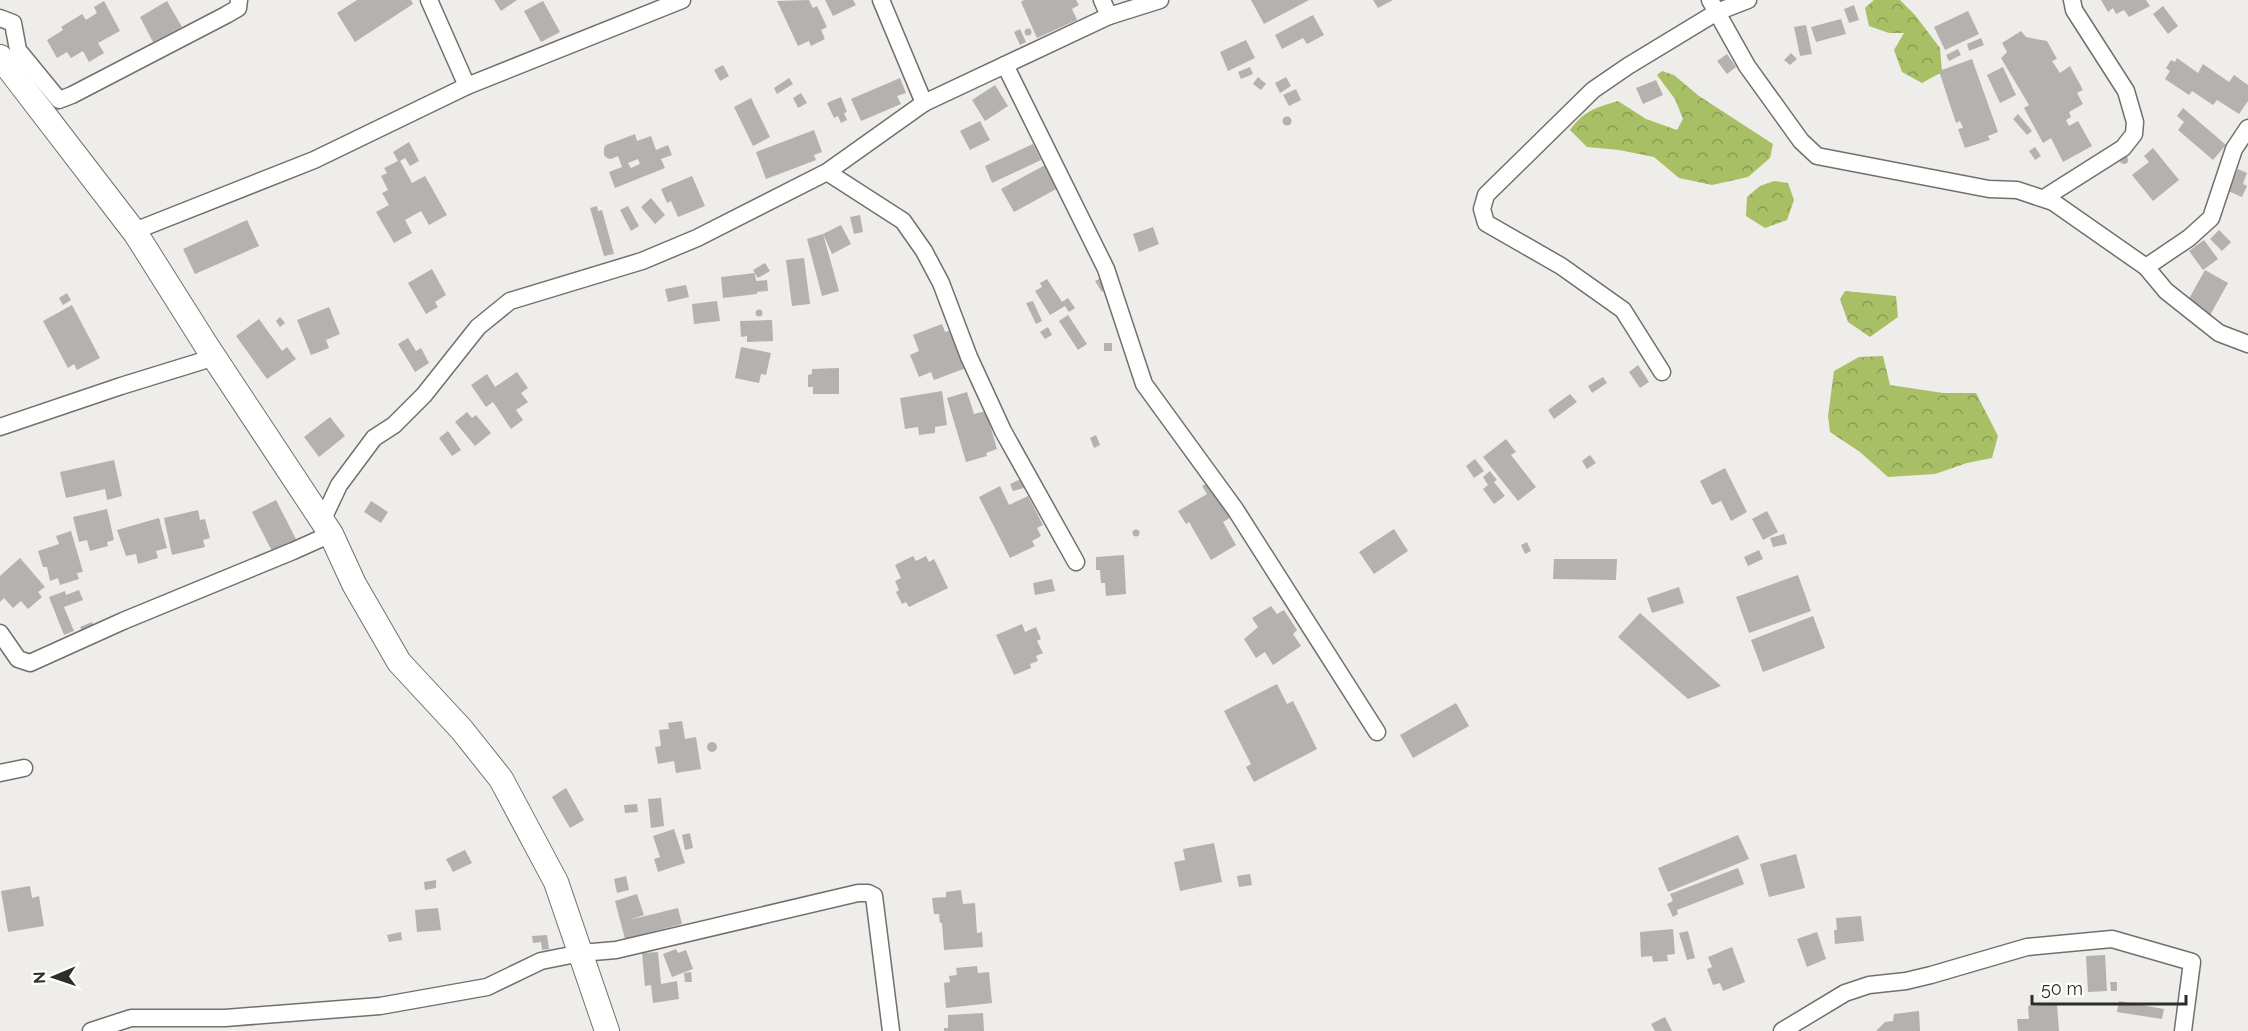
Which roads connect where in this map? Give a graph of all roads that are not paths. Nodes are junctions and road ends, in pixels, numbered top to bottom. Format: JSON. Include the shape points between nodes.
{"nodes":[{"id":1,"x":239,"y":0,"type":"edge"},
{"id":2,"x":429,"y":0,"type":"edge"},
{"id":3,"x":681,"y":0,"type":"edge"},
{"id":4,"x":881,"y":0,"type":"edge"},
{"id":5,"x":1160,"y":0,"type":"edge"},
{"id":6,"x":1748,"y":0,"type":"edge"},
{"id":7,"x":2072,"y":0,"type":"edge"},
{"id":8,"x":1714,"y":6,"type":"edge"},
{"id":9,"x":1106,"y":8,"type":"edge"},
{"id":10,"x":0,"y":18,"type":"edge"},
{"id":11,"x":0,"y":57,"type":"edge"},
{"id":12,"x":1005,"y":64,"type":"junction"},
{"id":13,"x":467,"y":86,"type":"junction"},
{"id":14,"x":924,"y":103,"type":"junction"},
{"id":15,"x":2248,"y":128,"type":"edge"},
{"id":16,"x":827,"y":172,"type":"junction"},
{"id":17,"x":2044,"y":198,"type":"junction"},
{"id":18,"x":136,"y":234,"type":"junction"},
{"id":19,"x":2146,"y":267,"type":"junction"},
{"id":20,"x":2248,"y":344,"type":"edge"},
{"id":21,"x":215,"y":357,"type":"junction"},
{"id":22,"x":1662,"y":372,"type":"dead end"},
{"id":23,"x":0,"y":427,"type":"edge"},
{"id":24,"x":326,"y":528,"type":"junction"},
{"id":25,"x":1076,"y":562,"type":"dead end"},
{"id":26,"x":0,"y":633,"type":"edge"},
{"id":27,"x":1377,"y":732,"type":"dead end"},
{"id":28,"x":24,"y":768,"type":"dead end"},
{"id":29,"x":0,"y":773,"type":"edge"},
{"id":30,"x":581,"y":953,"type":"junction"},
{"id":31,"x":91,"y":1031,"type":"edge"},
{"id":32,"x":607,"y":1031,"type":"edge"},
{"id":33,"x":891,"y":1031,"type":"edge"},
{"id":34,"x":1782,"y":1031,"type":"edge"},
{"id":35,"x":2183,"y":1031,"type":"edge"}],
"edges":[{"from":1,"to":10,"type":"street","via":[[238,9],[59,100],[18,50],[13,23]]},
{"from":2,"to":13,"type":"street"},
{"from":3,"to":13,"type":"street"},
{"from":4,"to":14,"type":"street"},
{"from":5,"to":9,"type":"street"},
{"from":6,"to":8,"type":"street"},
{"from":7,"to":17,"type":"street","via":[[2074,10],[2126,91],[2135,122],[2134,134],[2123,148]]},
{"from":8,"to":17,"type":"street","via":[[1747,66],[1801,141],[1817,156]]},
{"from":8,"to":22,"type":"street","via":[[1593,90],[1486,195],[1482,209],[1486,223],[1561,266],[1623,310]]},
{"from":9,"to":12,"type":"street"},
{"from":11,"to":18,"type":"street"},
{"from":12,"to":14,"type":"street"},
{"from":12,"to":27,"type":"street","via":[[1106,269],[1144,384],[1235,508]]},
{"from":13,"to":18,"type":"street","via":[[314,160],[142,228]]},
{"from":14,"to":16,"type":"street"},
{"from":15,"to":19,"type":"street","via":[[2234,149],[2211,218]]},
{"from":16,"to":24,"type":"street","via":[[697,238],[642,261],[510,301],[478,327],[424,395],[394,425],[374,438],[339,485]]},
{"from":16,"to":25,"type":"street","via":[[903,221],[924,251],[1003,431]]},
{"from":17,"to":19,"type":"street"},
{"from":18,"to":21,"type":"street"},
{"from":19,"to":20,"type":"street","via":[[2166,291],[2219,333]]},
{"from":21,"to":23,"type":"street"},
{"from":21,"to":24,"type":"street"},
{"from":24,"to":26,"type":"street","via":[[293,551],[30,663],[18,659]]},
{"from":24,"to":30,"type":"street","via":[[399,662],[501,779],[556,882]]},
{"from":28,"to":29,"type":"street"},
{"from":30,"to":31,"type":"street","via":[[541,961],[487,987],[380,1006],[225,1018],[131,1018]]},
{"from":30,"to":32,"type":"street"},
{"from":30,"to":33,"type":"street","via":[[616,950],[868,893],[874,896]]},
{"from":34,"to":35,"type":"street","via":[[1845,993],[1869,985],[1906,981],[2027,947],[2112,939],[2192,962]]}]}
